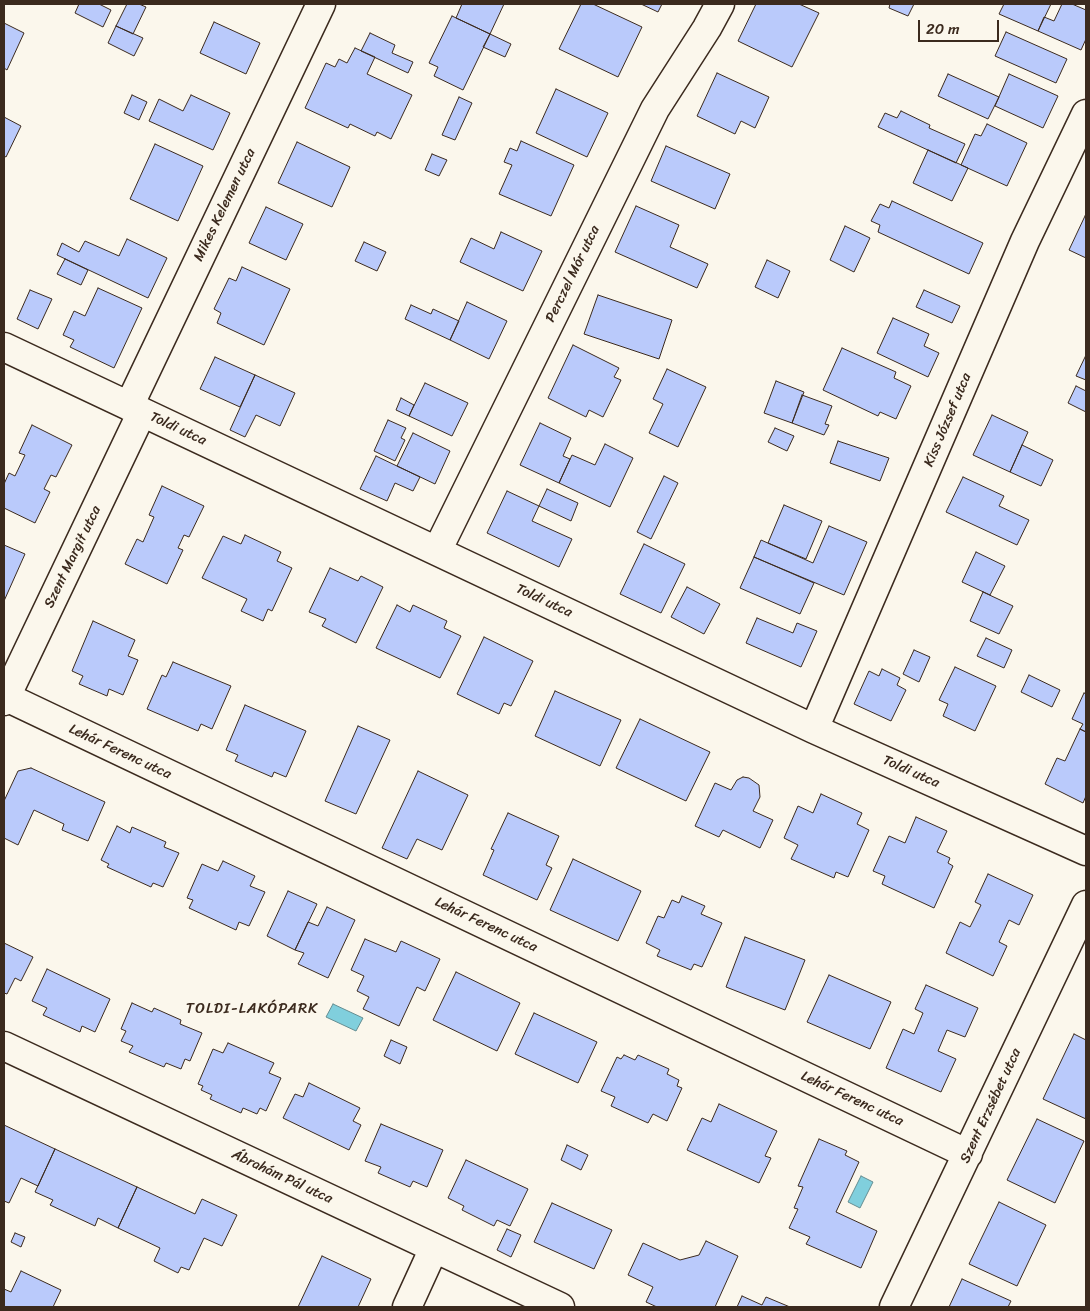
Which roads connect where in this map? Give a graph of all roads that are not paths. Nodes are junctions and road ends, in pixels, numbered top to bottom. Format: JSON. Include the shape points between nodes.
{"nodes":[{"id":1,"x":321,"y":4,"type":"edge"},
{"id":2,"x":720,"y":4,"type":"edge"},
{"id":3,"x":1086,"y":114,"type":"edge"},
{"id":4,"x":4,"y":347,"type":"edge"},
{"id":5,"x":136,"y":409,"type":"junction"},
{"id":6,"x":437,"y":551,"type":"junction"},
{"id":7,"x":4,"y":698,"type":"edge"},
{"id":8,"x":814,"y":729,"type":"junction"},
{"id":9,"x":1086,"y":851,"type":"edge"},
{"id":10,"x":1086,"y":905,"type":"edge"},
{"id":11,"x":4,"y":1046,"type":"edge"},
{"id":12,"x":968,"y":1154,"type":"junction"},
{"id":13,"x":434,"y":1248,"type":"junction"},
{"id":14,"x":407,"y":1307,"type":"edge"},
{"id":15,"x":560,"y":1307,"type":"edge"},
{"id":16,"x":894,"y":1307,"type":"edge"}],
"edges":[{"from":1,"to":5,"type":"street","name":"Mikes Kelemen utca"},
{"from":2,"to":6,"type":"street","name":"Perczel Mór utca","via":[[655,109]]},
{"from":3,"to":8,"type":"street","name":"Kiss József utca","via":[[1025,241]]},
{"from":4,"to":5,"type":"street","name":"Toldi utca"},
{"from":5,"to":6,"type":"street","name":"Toldi utca"},
{"from":5,"to":7,"type":"street","name":"Szent Margit utca"},
{"from":6,"to":8,"type":"street","name":"Toldi utca"},
{"from":7,"to":12,"type":"street","name":"Lehár Ferenc utca"},
{"from":8,"to":9,"type":"street","name":"Toldi utca"},
{"from":10,"to":12,"type":"street","name":"Szent Erzsébet utca"},
{"from":11,"to":13,"type":"street","name":"Ábrahám Pál utca"},
{"from":12,"to":16,"type":"street","name":"Szent Erzsébet utca"},
{"from":13,"to":14,"type":"street"},
{"from":13,"to":15,"type":"street","name":"Ábrahám Pál utca"}]}
